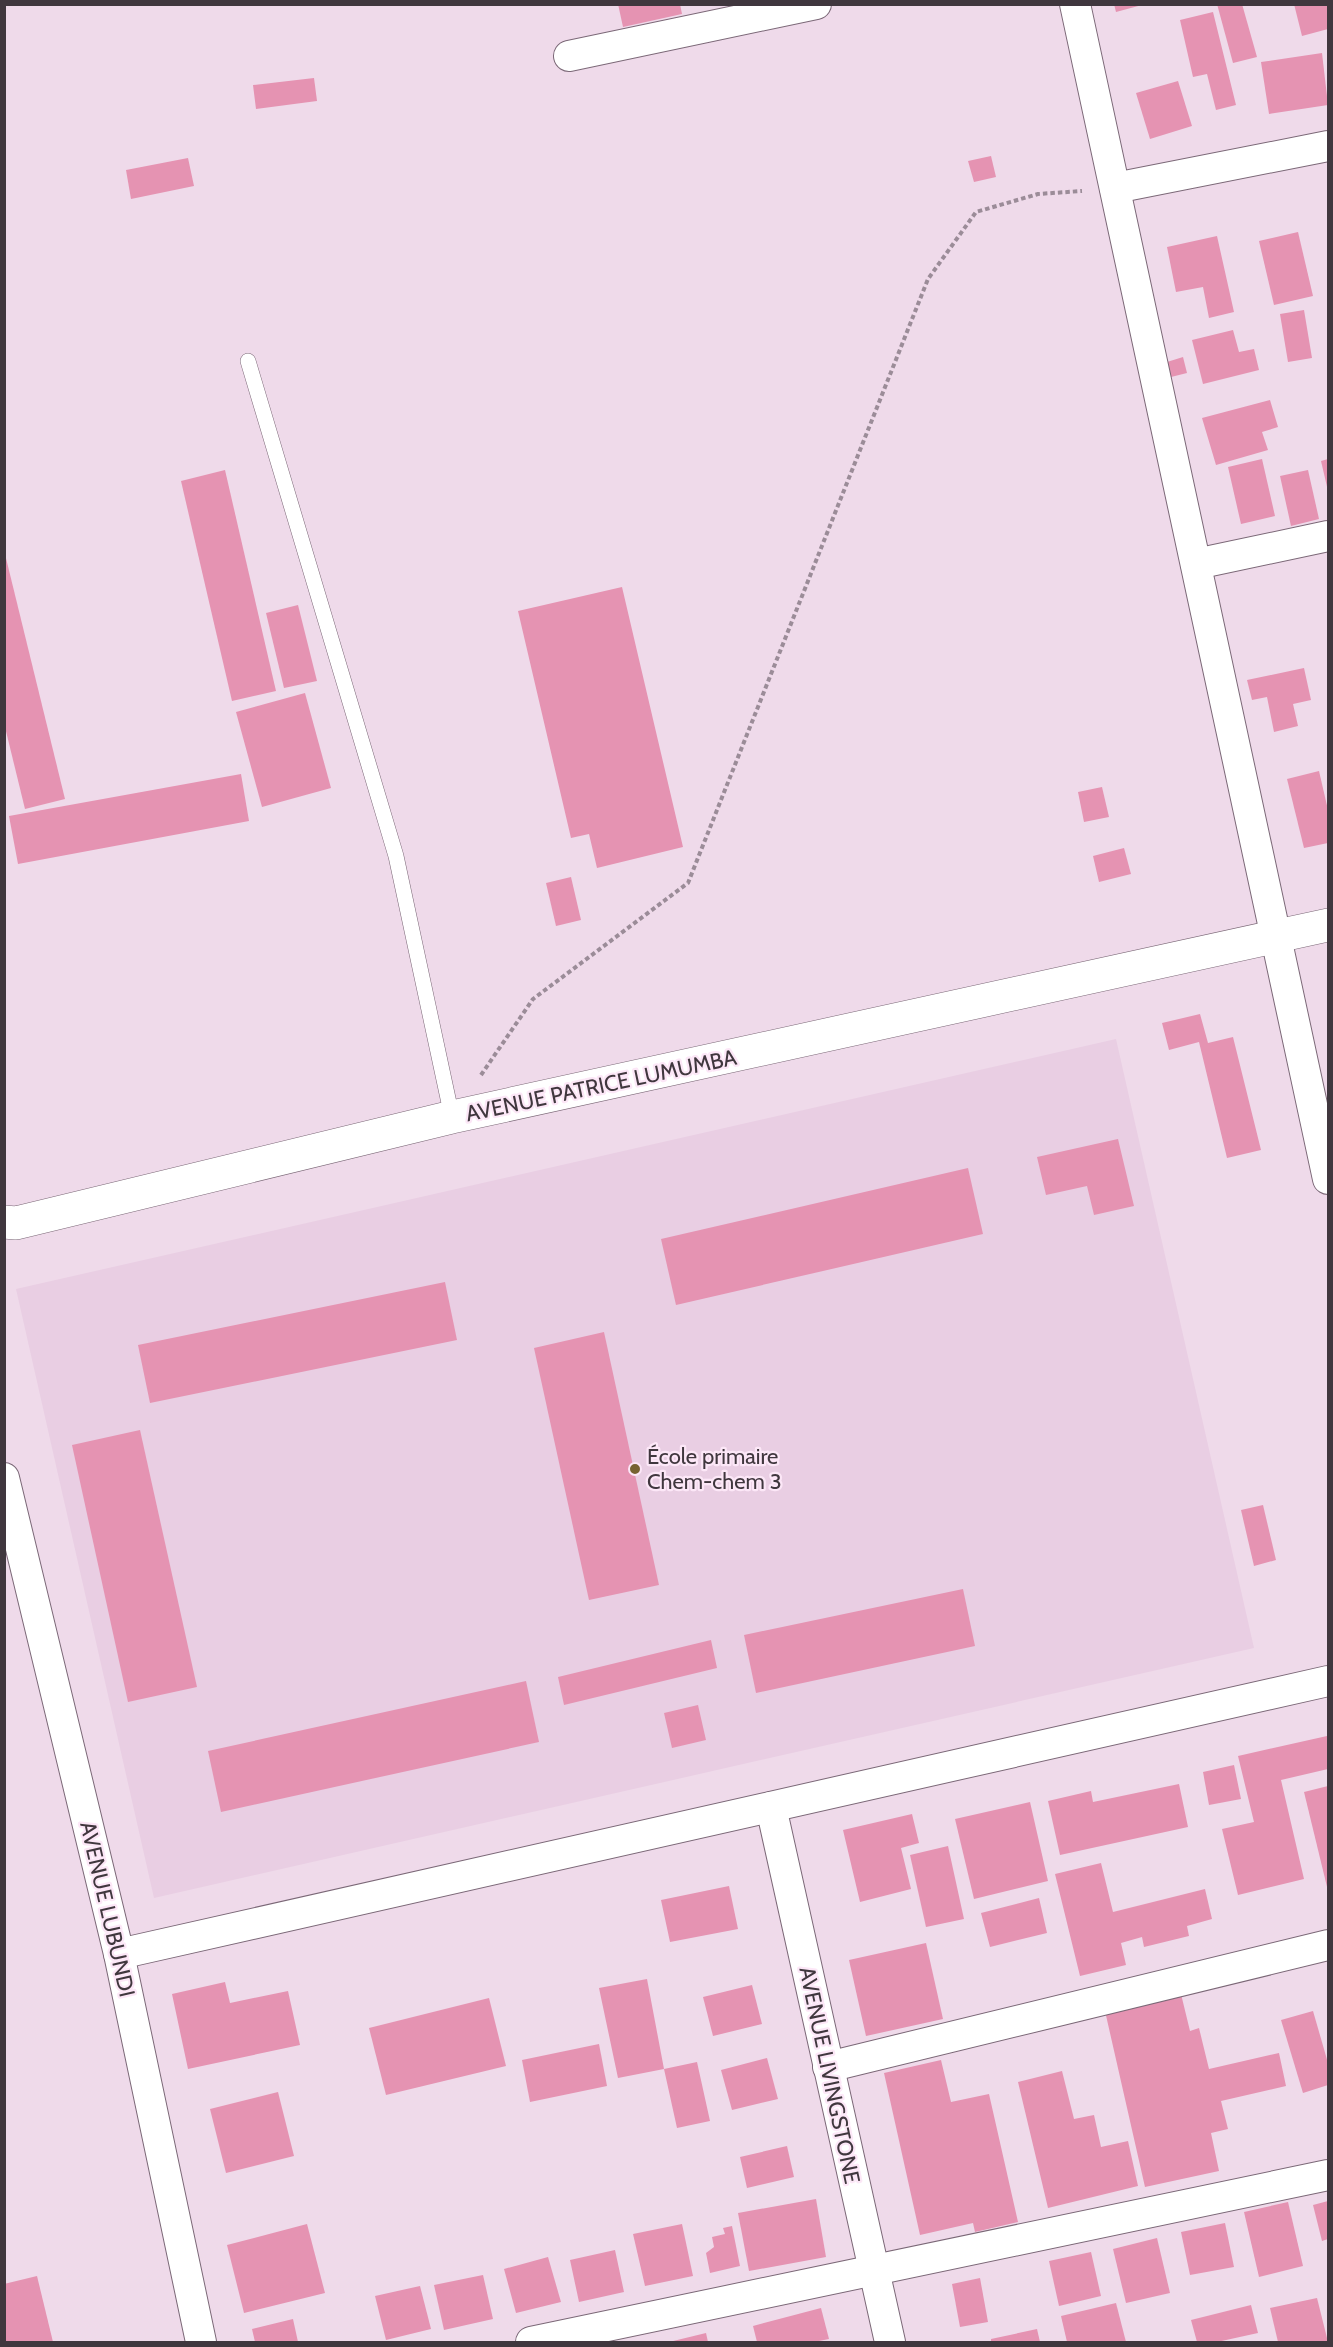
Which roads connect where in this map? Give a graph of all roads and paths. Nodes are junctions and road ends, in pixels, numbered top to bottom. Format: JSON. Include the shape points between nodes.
{"nodes":[{"id":1,"x":816,"y":4,"type":"edge"},
{"id":2,"x":1076,"y":4,"type":"edge"},
{"id":3,"x":569,"y":56,"type":"dead end"},
{"id":4,"x":1329,"y":146,"type":"edge"},
{"id":5,"x":1115,"y":188,"type":"junction"},
{"id":6,"x":248,"y":361,"type":"dead end"},
{"id":7,"x":1329,"y":536,"type":"edge"},
{"id":8,"x":1196,"y":564,"type":"junction"},
{"id":9,"x":1329,"y":925,"type":"edge"},
{"id":10,"x":1276,"y":937,"type":"junction"},
{"id":11,"x":452,"y":1117,"type":"junction"},
{"id":12,"x":1329,"y":1179,"type":"edge"},
{"id":13,"x":4,"y":1222,"type":"edge"},
{"id":14,"x":4,"y":1478,"type":"edge"},
{"id":15,"x":1329,"y":1682,"type":"edge"},
{"id":16,"x":771,"y":1807,"type":"junction"},
{"id":17,"x":1329,"y":1945,"type":"edge"},
{"id":18,"x":119,"y":1954,"type":"junction"},
{"id":19,"x":828,"y":2067,"type":"junction"},
{"id":20,"x":1329,"y":2175,"type":"edge"},
{"id":21,"x":874,"y":2271,"type":"junction"},
{"id":22,"x":201,"y":2343,"type":"edge"},
{"id":23,"x":531,"y":2343,"type":"edge"},
{"id":24,"x":890,"y":2343,"type":"edge"}],
"edges":[{"from":1,"to":3,"type":"street"},
{"from":2,"to":5,"type":"street"},
{"from":4,"to":5,"type":"street"},
{"from":5,"to":8,"type":"street"},
{"from":5,"to":11,"type":"path","via":[[1038,194],[976,212],[928,279],[688,883],[532,999]]},
{"from":6,"to":11,"type":"lane","via":[[396,856]]},
{"from":7,"to":8,"type":"street"},
{"from":8,"to":10,"type":"street"},
{"from":9,"to":10,"type":"street","name":"AVENUE PATRICE LUMUMBA"},
{"from":10,"to":11,"type":"street","name":"AVENUE PATRICE LUMUMBA"},
{"from":10,"to":12,"type":"street"},
{"from":11,"to":13,"type":"street","name":"AVENUE PATRICE LUMUMBA","via":[[16,1223]]},
{"from":14,"to":18,"type":"street","name":"AVENUE LUBUNDI"},
{"from":15,"to":16,"type":"street"},
{"from":16,"to":18,"type":"street"},
{"from":16,"to":19,"type":"street","name":"AVENUE LIVINGSTONE"},
{"from":17,"to":19,"type":"street"},
{"from":18,"to":22,"type":"street","name":"AVENUE LUBUNDI"},
{"from":19,"to":21,"type":"street","name":"AVENUE LIVINGSTONE"},
{"from":20,"to":21,"type":"street"},
{"from":21,"to":23,"type":"street"},
{"from":21,"to":24,"type":"street","name":"AVENUE LIVINGSTONE"}]}
